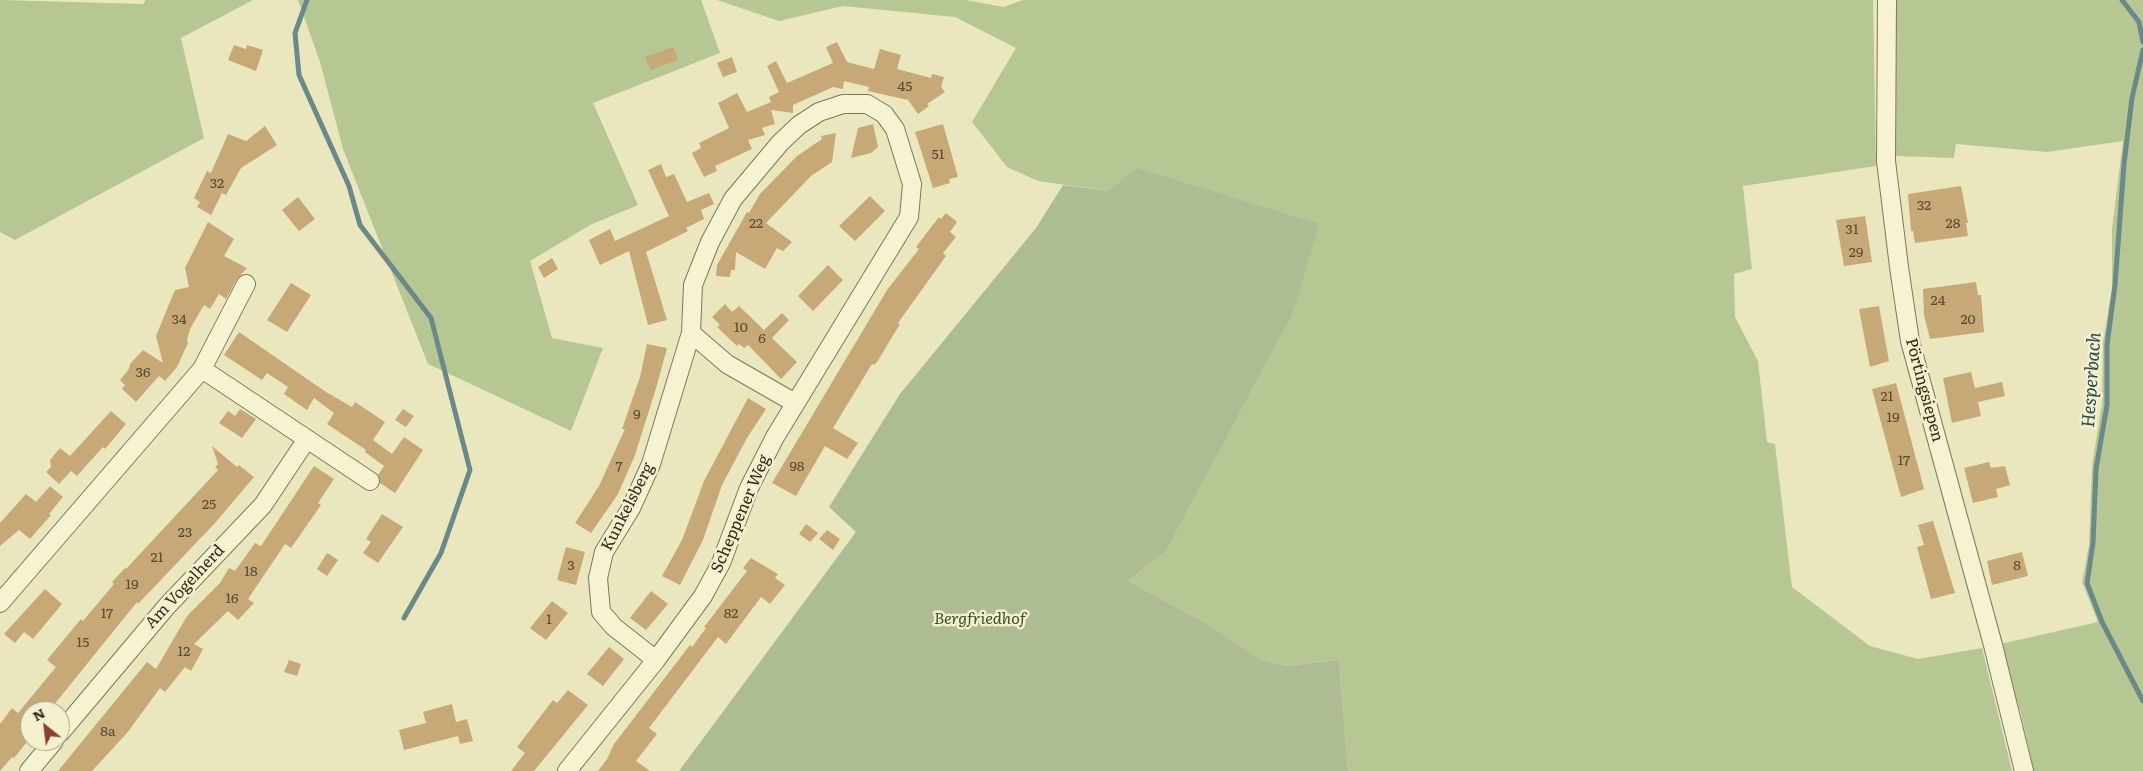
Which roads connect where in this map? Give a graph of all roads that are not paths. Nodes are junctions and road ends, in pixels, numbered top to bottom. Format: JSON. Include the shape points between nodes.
{"nodes":[{"id":1,"x":1887,"y":0,"type":"edge"},
{"id":2,"x":909,"y":217,"type":"joint"},
{"id":3,"x":246,"y":284,"type":"dead end"},
{"id":4,"x":691,"y":333,"type":"junction"},
{"id":5,"x":202,"y":369,"type":"junction"},
{"id":6,"x":795,"y":403,"type":"junction"},
{"id":7,"x":307,"y":439,"type":"junction"},
{"id":8,"x":370,"y":481,"type":"dead end"},
{"id":9,"x":0,"y":604,"type":"edge"},
{"id":10,"x":656,"y":660,"type":"junction"},
{"id":11,"x":70,"y":722,"type":"edge"},
{"id":12,"x":46,"y":751,"type":"edge"},
{"id":13,"x":29,"y":771,"type":"edge"},
{"id":14,"x":567,"y":771,"type":"edge"},
{"id":15,"x":2024,"y":771,"type":"edge"}],
"edges":[{"from":1,"to":15,"type":"street","name":"Pörtingsiepen","via":[[1886,161],[1910,340],[1993,644]]},
{"from":2,"to":4,"type":"street","name":"Kunkelsberg","via":[[912,184],[895,128],[884,114],[867,104],[843,104],[819,112],[798,125],[780,143],[733,199],[710,242],[694,285]]},
{"from":2,"to":6,"type":"street","name":"Scheppener Weg"},
{"from":3,"to":5,"type":"street"},
{"from":4,"to":6,"type":"street","via":[[727,364]]},
{"from":4,"to":10,"type":"street","name":"Kunkelsberg","via":[[650,464],[631,508],[604,552],[598,578],[601,612],[614,627]]},
{"from":5,"to":7,"type":"street"},
{"from":5,"to":9,"type":"street"},
{"from":6,"to":10,"type":"street","name":"Scheppener Weg","via":[[749,488],[722,563],[703,596]]},
{"from":7,"to":8,"type":"street"},
{"from":7,"to":11,"type":"street","name":"Am Vogelherd","via":[[263,505],[154,620]]},
{"from":10,"to":14,"type":"street","name":"Scheppener Weg"},
{"from":12,"to":13,"type":"street"}]}
